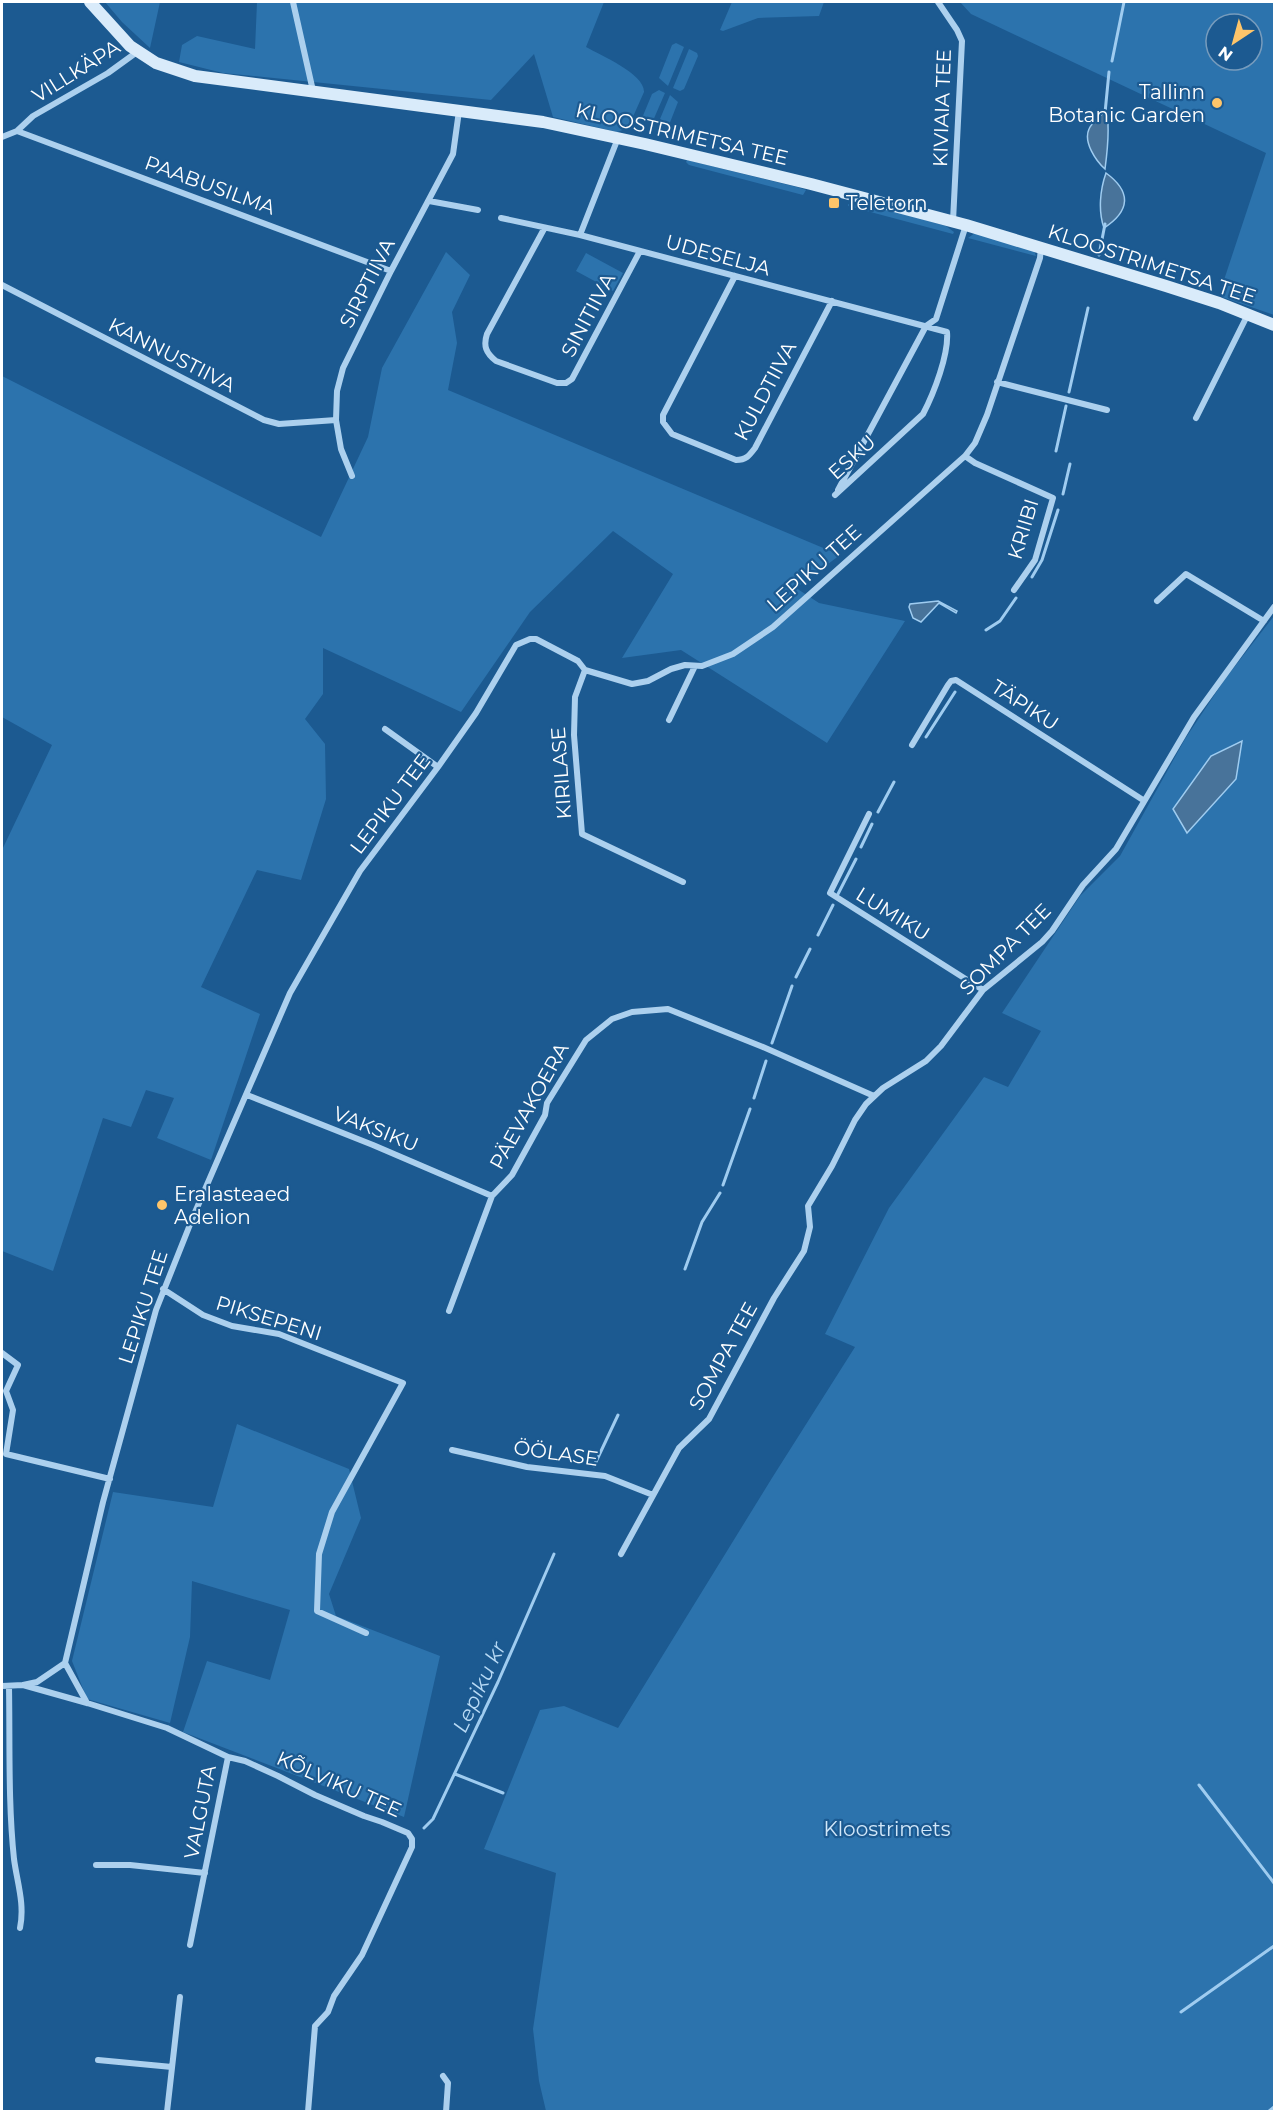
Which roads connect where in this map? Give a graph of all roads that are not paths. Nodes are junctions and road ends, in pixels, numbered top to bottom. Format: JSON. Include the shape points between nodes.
{"nodes":[{"id":1,"x":90,"y":2,"type":"edge"},
{"id":2,"x":293,"y":2,"type":"edge"},
{"id":3,"x":938,"y":2,"type":"edge"},
{"id":4,"x":138,"y":51,"type":"junction"},
{"id":5,"x":314,"y":91,"type":"junction"},
{"id":6,"x":459,"y":110,"type":"junction"},
{"id":7,"x":17,"y":131,"type":"junction"},
{"id":8,"x":2,"y":137,"type":"edge"},
{"id":9,"x":618,"y":138,"type":"junction"},
{"id":10,"x":429,"y":201,"type":"junction"},
{"id":11,"x":478,"y":210,"type":"dead end"},
{"id":12,"x":501,"y":218,"type":"dead end"},
{"id":13,"x":960,"y":224,"type":"junction"},
{"id":14,"x":544,"y":229,"type":"junction"},
{"id":15,"x":580,"y":236,"type":"junction"},
{"id":16,"x":1041,"y":247,"type":"junction"},
{"id":17,"x":640,"y":251,"type":"junction"},
{"id":18,"x":391,"y":271,"type":"junction"},
{"id":19,"x":735,"y":276,"type":"junction"},
{"id":20,"x":2,"y":285,"type":"edge"},
{"id":21,"x":832,"y":302,"type":"junction"},
{"id":22,"x":1247,"y":316,"type":"junction"},
{"id":23,"x":1275,"y":325,"type":"edge"},
{"id":24,"x":926,"y":326,"type":"junction"},
{"id":25,"x":997,"y":382,"type":"junction"},
{"id":26,"x":1107,"y":410,"type":"dead end"},
{"id":27,"x":1196,"y":418,"type":"dead end"},
{"id":28,"x":336,"y":420,"type":"junction"},
{"id":29,"x":966,"y":456,"type":"junction"},
{"id":30,"x":352,"y":476,"type":"dead end"},
{"id":31,"x":1014,"y":590,"type":"dead end"},
{"id":32,"x":1157,"y":601,"type":"dead end"},
{"id":33,"x":1275,"y":607,"type":"edge"},
{"id":34,"x":1264,"y":621,"type":"junction"},
{"id":35,"x":695,"y":666,"type":"junction"},
{"id":36,"x":585,"y":670,"type":"junction"},
{"id":37,"x":669,"y":720,"type":"dead end"},
{"id":38,"x":385,"y":729,"type":"dead end"},
{"id":39,"x":912,"y":745,"type":"dead end"},
{"id":40,"x":438,"y":767,"type":"junction"},
{"id":41,"x":1143,"y":800,"type":"junction"},
{"id":42,"x":868,"y":814,"type":"dead end"},
{"id":43,"x":683,"y":882,"type":"dead end"},
{"id":44,"x":983,"y":990,"type":"junction"},
{"id":45,"x":246,"y":1095,"type":"junction"},
{"id":46,"x":874,"y":1096,"type":"junction"},
{"id":47,"x":492,"y":1196,"type":"junction"},
{"id":48,"x":163,"y":1289,"type":"junction"},
{"id":49,"x":449,"y":1311,"type":"dead end"},
{"id":50,"x":2,"y":1353,"type":"edge"},
{"id":51,"x":452,"y":1450,"type":"dead end"},
{"id":52,"x":110,"y":1479,"type":"junction"},
{"id":53,"x":653,"y":1495,"type":"junction"},
{"id":54,"x":621,"y":1554,"type":"dead end"},
{"id":55,"x":366,"y":1633,"type":"dead end"},
{"id":56,"x":65,"y":1663,"type":"junction"},
{"id":57,"x":23,"y":1685,"type":"junction"},
{"id":58,"x":5,"y":1686,"type":"edge"},
{"id":59,"x":87,"y":1703,"type":"junction"},
{"id":60,"x":228,"y":1757,"type":"junction"},
{"id":61,"x":96,"y":1864,"type":"dead end"},
{"id":62,"x":205,"y":1873,"type":"junction"},
{"id":63,"x":20,"y":1928,"type":"dead end"},
{"id":64,"x":190,"y":1945,"type":"dead end"},
{"id":65,"x":180,"y":1997,"type":"dead end"},
{"id":66,"x":98,"y":2060,"type":"dead end"},
{"id":67,"x":172,"y":2067,"type":"junction"},
{"id":68,"x":442,"y":2076,"type":"dead end"},
{"id":69,"x":167,"y":2112,"type":"edge"},
{"id":70,"x":308,"y":2112,"type":"edge"},
{"id":71,"x":446,"y":2112,"type":"edge"}],
"edges":[{"from":1,"to":4,"type":"main road","name":"KLOOSTRIMETSA TEE"},
{"from":2,"to":5,"type":"street"},
{"from":3,"to":13,"type":"street","name":"KIVIAIA TEE","via":[[962,41]]},
{"from":4,"to":5,"type":"main road","name":"KLOOSTRIMETSA TEE","via":[[156,63],[195,76]]},
{"from":4,"to":7,"type":"street","name":"VILLKÄPA","via":[[33,116]]},
{"from":5,"to":6,"type":"main road","name":"KLOOSTRIMETSA TEE"},
{"from":6,"to":9,"type":"main road","name":"KLOOSTRIMETSA TEE"},
{"from":6,"to":10,"type":"street","name":"SIRPTIIVA","via":[[453,154]]},
{"from":7,"to":8,"type":"street","name":"VILLKÄPA"},
{"from":7,"to":18,"type":"street","name":"PAABUSILMA"},
{"from":9,"to":13,"type":"main road","name":"KLOOSTRIMETSA TEE"},
{"from":9,"to":15,"type":"street"},
{"from":10,"to":11,"type":"street"},
{"from":10,"to":18,"type":"street","name":"SIRPTIIVA"},
{"from":12,"to":14,"type":"street","name":"UDESELJA"},
{"from":13,"to":16,"type":"main road","name":"KLOOSTRIMETSA TEE"},
{"from":13,"to":24,"type":"street","name":"ESKU","via":[[936,320]]},
{"from":14,"to":15,"type":"street","name":"UDESELJA"},
{"from":14,"to":17,"type":"street","name":"SINITIIVA","via":[[487,334],[485,348],[496,360],[557,383],[572,380]]},
{"from":15,"to":17,"type":"street","name":"UDESELJA"},
{"from":16,"to":22,"type":"main road","name":"KLOOSTRIMETSA TEE","via":[[1198,296]]},
{"from":16,"to":25,"type":"street","name":"LEPIKU TEE"},
{"from":17,"to":19,"type":"street","name":"UDESELJA"},
{"from":18,"to":28,"type":"street","name":"SIRPTIIVA","via":[[343,368]]},
{"from":19,"to":21,"type":"street","name":"UDESELJA"},
{"from":19,"to":21,"type":"street","name":"KULDTIIVA","via":[[663,415],[663,422],[672,434],[736,460],[749,456],[755,448]]},
{"from":20,"to":28,"type":"street","name":"KANNUSTIIVA","via":[[264,420],[279,424]]},
{"from":21,"to":24,"type":"street","name":"UDESELJA"},
{"from":22,"to":23,"type":"main road","name":"KLOOSTRIMETSA TEE"},
{"from":22,"to":27,"type":"street"},
{"from":24,"to":24,"type":"street","name":"ESKU","via":[[854,457],[835,495],[914,424],[926,408],[948,343],[947,332]]},
{"from":25,"to":26,"type":"street"},
{"from":25,"to":29,"type":"street","name":"LEPIKU TEE","via":[[981,432]]},
{"from":28,"to":30,"type":"street","name":"SIRPTIIVA","via":[[341,449]]},
{"from":29,"to":31,"type":"street","name":"KRIIBI","via":[[1053,498],[1035,560]]},
{"from":29,"to":35,"type":"street","name":"LEPIKU TEE","via":[[773,627],[733,654]]},
{"from":32,"to":34,"type":"street","via":[[1186,574]]},
{"from":33,"to":34,"type":"street","name":"SOMPA TEE"},
{"from":34,"to":41,"type":"street","name":"SOMPA TEE","via":[[1194,717]]},
{"from":35,"to":36,"type":"street","name":"LEPIKU TEE","via":[[671,669],[632,684]]},
{"from":35,"to":37,"type":"street"},
{"from":36,"to":40,"type":"street","name":"LEPIKU TEE","via":[[578,661],[536,639],[516,645]]},
{"from":36,"to":43,"type":"street","name":"KIRILASE","via":[[575,697],[574,735],[582,834]]},
{"from":38,"to":40,"type":"street"},
{"from":39,"to":41,"type":"street","name":"TÄPIKU","via":[[948,685],[956,680]]},
{"from":40,"to":45,"type":"street","name":"LEPIKU TEE","via":[[374,850],[328,925],[290,993]]},
{"from":41,"to":44,"type":"street","name":"SOMPA TEE","via":[[1116,849],[1083,885],[1052,931]]},
{"from":42,"to":44,"type":"street","name":"LUMIKU","via":[[830,893]]},
{"from":44,"to":46,"type":"street","name":"SOMPA TEE","via":[[926,1060]]},
{"from":45,"to":47,"type":"street","name":"VAKSIKU"},
{"from":45,"to":48,"type":"street","name":"LEPIKU TEE"},
{"from":46,"to":47,"type":"street","name":"PÄEVAKOERA","via":[[668,1009],[632,1012],[612,1019],[586,1040],[547,1103],[545,1115],[512,1176]]},
{"from":46,"to":53,"type":"street","name":"SOMPA TEE","via":[[855,1120],[808,1206],[810,1227],[804,1251],[709,1419],[679,1448]]},
{"from":47,"to":49,"type":"street","name":"PÄEVAKOERA"},
{"from":48,"to":52,"type":"street","name":"LEPIKU TEE"},
{"from":48,"to":55,"type":"street","name":"PIKSEPENI","via":[[203,1315],[232,1326],[279,1334],[403,1383],[332,1512],[318,1554],[317,1611]]},
{"from":50,"to":52,"type":"street","via":[[18,1365],[6,1391],[13,1410],[6,1454]]},
{"from":51,"to":53,"type":"street","name":"ÖÖLASE","via":[[527,1467],[605,1476]]},
{"from":52,"to":56,"type":"street","name":"LEPIKU TEE"},
{"from":53,"to":54,"type":"street","name":"SOMPA TEE"},
{"from":56,"to":57,"type":"street","via":[[37,1682]]},
{"from":56,"to":59,"type":"street"},
{"from":57,"to":58,"type":"street","name":"KÕLVIKU TEE"},
{"from":57,"to":59,"type":"street","name":"KÕLVIKU TEE"},
{"from":58,"to":63,"type":"street","via":[[14,1860],[22,1905]]},
{"from":59,"to":60,"type":"street","name":"KÕLVIKU TEE","via":[[166,1728]]},
{"from":60,"to":62,"type":"street","name":"VALGUTA"},
{"from":60,"to":70,"type":"street","name":"KÕLVIKU TEE","via":[[408,1833],[412,1839],[412,1847],[362,1955],[334,1996],[328,2012],[315,2026]]},
{"from":61,"to":62,"type":"street","name":"VALGUTA"},
{"from":62,"to":64,"type":"street","name":"VALGUTA"},
{"from":65,"to":67,"type":"street"},
{"from":66,"to":67,"type":"street"},
{"from":67,"to":69,"type":"street"},
{"from":68,"to":71,"type":"street","via":[[448,2083]]}]}
